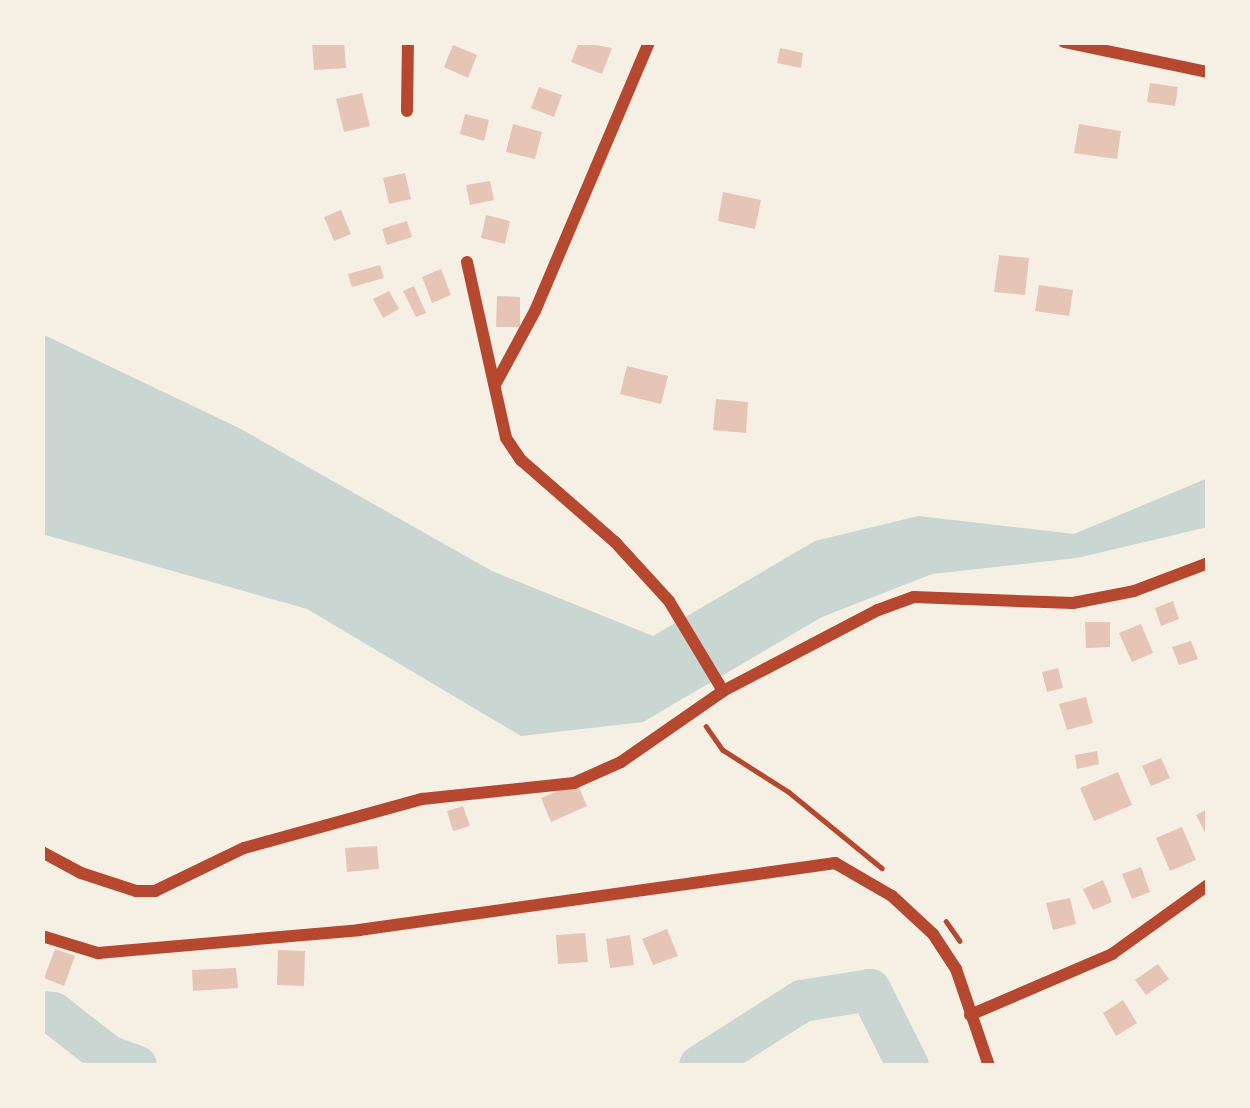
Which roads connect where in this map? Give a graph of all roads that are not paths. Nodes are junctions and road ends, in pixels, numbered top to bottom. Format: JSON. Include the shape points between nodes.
{"nodes":[{"id":1,"x":408,"y":42,"type":"edge"},
{"id":2,"x":650,"y":42,"type":"edge"},
{"id":3,"x":1064,"y":42,"type":"edge"},
{"id":4,"x":1208,"y":72,"type":"edge"},
{"id":5,"x":407,"y":111,"type":"dead end"},
{"id":6,"x":467,"y":262,"type":"dead end"},
{"id":7,"x":495,"y":385,"type":"junction"},
{"id":8,"x":1208,"y":563,"type":"edge"},
{"id":9,"x":721,"y":687,"type":"junction"},
{"id":10,"x":42,"y":852,"type":"edge"},
{"id":11,"x":1208,"y":885,"type":"edge"},
{"id":12,"x":42,"y":936,"type":"edge"},
{"id":13,"x":970,"y":1015,"type":"junction"},
{"id":14,"x":989,"y":1066,"type":"edge"}],
"edges":[{"from":1,"to":5,"type":"street"},
{"from":2,"to":7,"type":"street"},
{"from":3,"to":4,"type":"street"},
{"from":6,"to":7,"type":"street"},
{"from":7,"to":9,"type":"street","via":[[506,438],[521,460],[615,542],[679,614]]},
{"from":8,"to":9,"type":"street","via":[[1073,603],[914,597]]},
{"from":9,"to":10,"type":"street","via":[[621,762],[574,783],[422,800],[244,848],[154,891],[80,873]]},
{"from":11,"to":13,"type":"street","via":[[1112,954]]},
{"from":12,"to":13,"type":"street","via":[[98,953],[359,930],[835,863],[892,896],[933,934],[956,969]]},
{"from":13,"to":14,"type":"street"}]}
